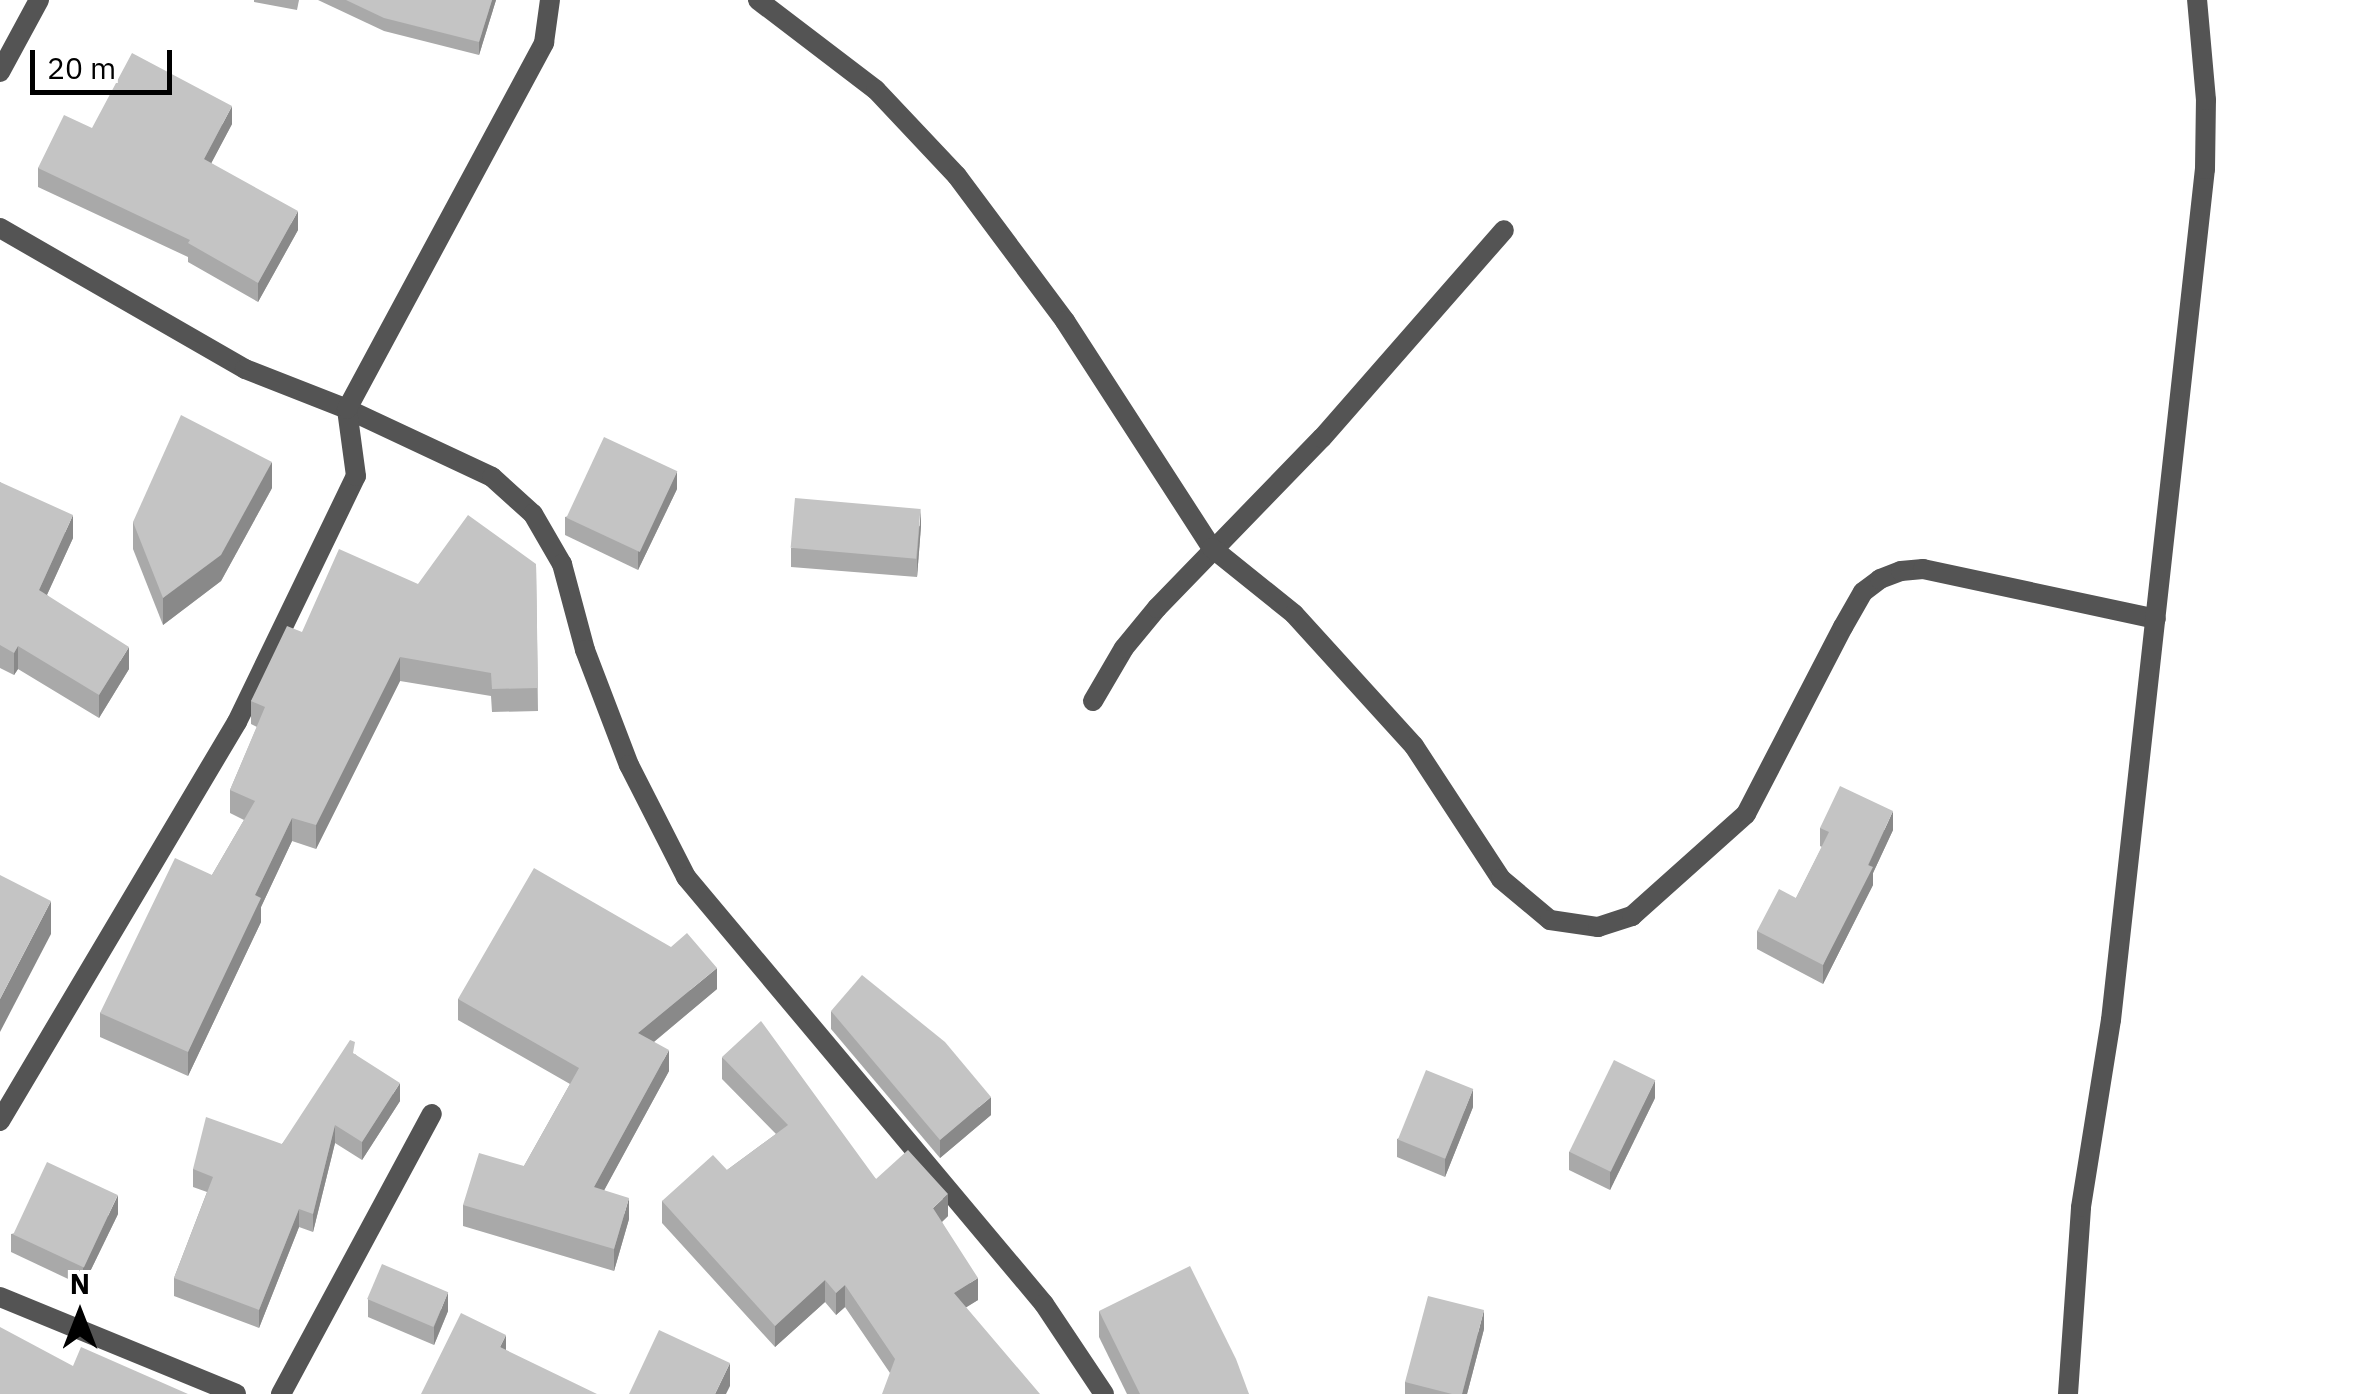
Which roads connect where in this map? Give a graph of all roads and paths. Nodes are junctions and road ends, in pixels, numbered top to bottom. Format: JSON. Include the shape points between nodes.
{"nodes":[{"id":1,"x":40,"y":0,"type":"edge"},
{"id":2,"x":550,"y":0,"type":"edge"},
{"id":3,"x":758,"y":0,"type":"edge"},
{"id":4,"x":2198,"y":0,"type":"edge"},
{"id":5,"x":0,"y":72,"type":"edge"},
{"id":6,"x":0,"y":228,"type":"edge"},
{"id":7,"x":1504,"y":230,"type":"dead end"},
{"id":8,"x":346,"y":409,"type":"junction"},
{"id":9,"x":1212,"y":548,"type":"junction"},
{"id":10,"x":2156,"y":619,"type":"junction"},
{"id":11,"x":1093,"y":701,"type":"dead end"},
{"id":12,"x":432,"y":1114,"type":"dead end"},
{"id":13,"x":0,"y":1121,"type":"edge"},
{"id":14,"x":0,"y":1297,"type":"edge"},
{"id":15,"x":236,"y":1394,"type":"edge"},
{"id":16,"x":281,"y":1394,"type":"edge"},
{"id":17,"x":1104,"y":1394,"type":"edge"},
{"id":18,"x":2068,"y":1394,"type":"edge"}],
"edges":[{"from":1,"to":5,"type":"street"},
{"from":2,"to":8,"type":"street","via":[[544,42]]},
{"from":3,"to":9,"type":"street","via":[[876,90],[957,176],[1065,321]]},
{"from":4,"to":10,"type":"street","via":[[2205,168]]},
{"from":6,"to":8,"type":"street","via":[[245,369]]},
{"from":7,"to":9,"type":"street","via":[[1322,438]]},
{"from":8,"to":13,"type":"street","via":[[356,476],[237,722]]},
{"from":8,"to":17,"type":"street","via":[[492,477],[533,514],[562,564],[585,650],[629,766],[686,876],[1044,1304]]},
{"from":9,"to":10,"type":"street","via":[[1294,614],[1414,746],[1500,879],[1550,920],[1598,926],[1632,916],[1746,814],[1843,627],[1863,592],[1880,579],[1924,569]]},
{"from":9,"to":11,"type":"street","via":[[1124,648]]},
{"from":10,"to":18,"type":"street","via":[[2111,1020],[2081,1208]]},
{"from":12,"to":16,"type":"street"},
{"from":14,"to":15,"type":"street"}]}
